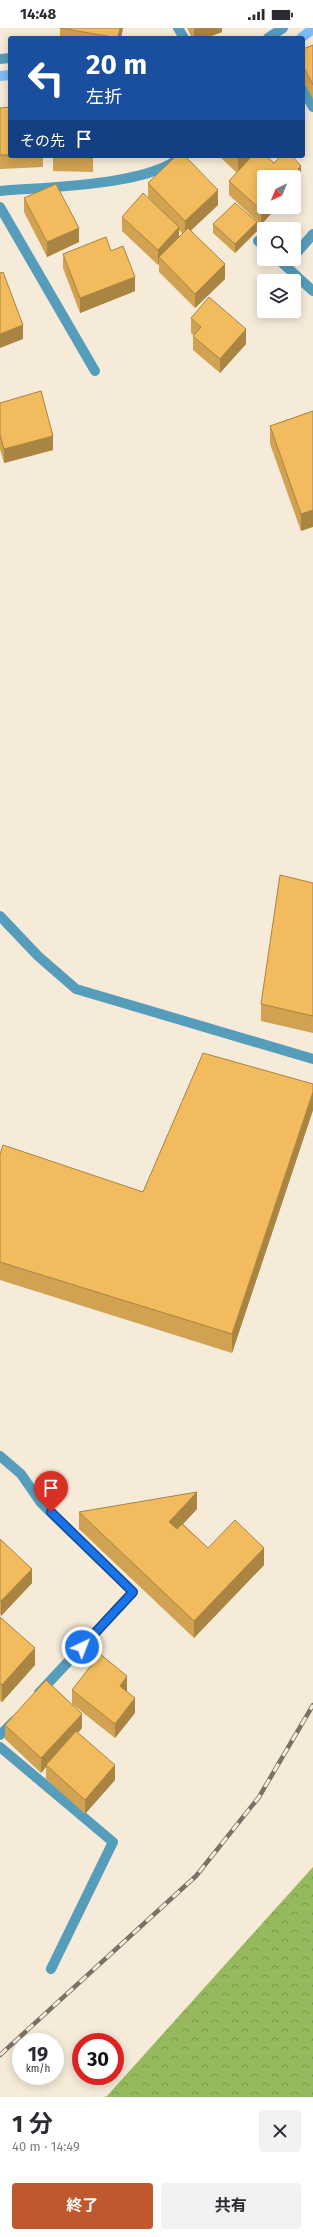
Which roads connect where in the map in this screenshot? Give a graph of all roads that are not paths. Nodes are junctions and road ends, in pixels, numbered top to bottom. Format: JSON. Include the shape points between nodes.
{"nodes":[{"id":1,"x":283,"y":28,"type":"edge"},
{"id":2,"x":273,"y":36,"type":"edge"},
{"id":3,"x":305,"y":93,"type":"edge"},
{"id":4,"x":313,"y":107,"type":"edge"},
{"id":5,"x":180,"y":158,"type":"edge"},
{"id":6,"x":0,"y":192,"type":"edge"},
{"id":7,"x":0,"y":207,"type":"edge"},
{"id":8,"x":313,"y":234,"type":"edge"},
{"id":9,"x":301,"y":248,"type":"edge"},
{"id":10,"x":290,"y":266,"type":"edge"},
{"id":11,"x":313,"y":291,"type":"edge"},
{"id":12,"x":95,"y":371,"type":"dead end"},
{"id":13,"x":0,"y":916,"type":"edge"},
{"id":14,"x":313,"y":1059,"type":"edge"},
{"id":15,"x":0,"y":1456,"type":"edge"},
{"id":16,"x":32,"y":1701,"type":"edge"},
{"id":17,"x":21,"y":1712,"type":"edge"},
{"id":18,"x":0,"y":1735,"type":"edge"},
{"id":19,"x":0,"y":1747,"type":"edge"},
{"id":20,"x":51,"y":1969,"type":"dead end"}],
"edges":[{"from":1,"to":2,"type":"street"},
{"from":3,"to":4,"type":"street"},
{"from":5,"to":6,"type":"street","via":[[175,163],[121,181]]},
{"from":7,"to":12,"type":"street"},
{"from":8,"to":9,"type":"street"},
{"from":10,"to":11,"type":"street"},
{"from":13,"to":14,"type":"street","via":[[38,956],[76,988]]},
{"from":15,"to":16,"type":"street","via":[[21,1474],[41,1502],[133,1592]]},
{"from":17,"to":18,"type":"street"},
{"from":19,"to":20,"type":"street","via":[[113,1842]]}]}
